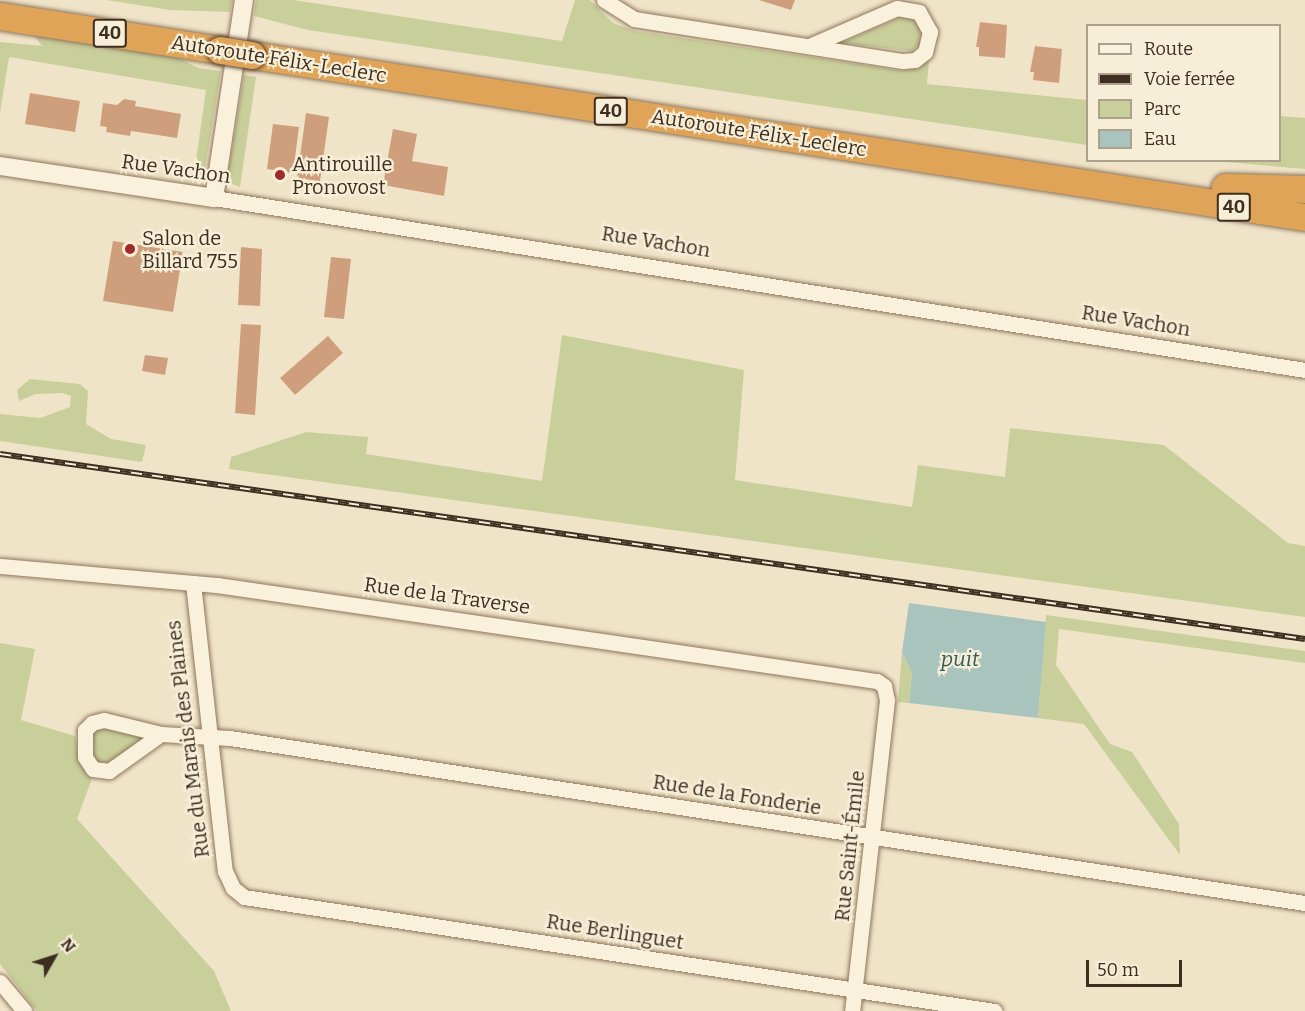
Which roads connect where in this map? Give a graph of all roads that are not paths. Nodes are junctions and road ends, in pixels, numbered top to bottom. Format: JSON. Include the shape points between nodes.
{"nodes":[{"id":1,"x":14,"y":0,"type":"edge"},
{"id":2,"x":244,"y":0,"type":"edge"},
{"id":3,"x":604,"y":0,"type":"edge"},
{"id":4,"x":0,"y":16,"type":"edge"},
{"id":5,"x":221,"y":41,"type":"junction"},
{"id":6,"x":253,"y":46,"type":"junction"},
{"id":7,"x":809,"y":46,"type":"junction"},
{"id":8,"x":0,"y":166,"type":"edge"},
{"id":9,"x":1225,"y":187,"type":"junction"},
{"id":10,"x":1305,"y":189,"type":"edge"},
{"id":11,"x":1164,"y":196,"type":"junction"},
{"id":12,"x":213,"y":198,"type":"junction"},
{"id":13,"x":1305,"y":199,"type":"edge"},
{"id":14,"x":1305,"y":217,"type":"edge"},
{"id":15,"x":1305,"y":236,"type":"edge"},
{"id":16,"x":1305,"y":369,"type":"edge"},
{"id":17,"x":0,"y":566,"type":"edge"},
{"id":18,"x":193,"y":583,"type":"junction"},
{"id":19,"x":884,"y":686,"type":"joint"},
{"id":20,"x":161,"y":734,"type":"junction"},
{"id":21,"x":210,"y":736,"type":"junction"},
{"id":22,"x":872,"y":836,"type":"junction"},
{"id":23,"x":233,"y":888,"type":"joint"},
{"id":24,"x":1305,"y":903,"type":"edge"},
{"id":25,"x":0,"y":982,"type":"edge"},
{"id":26,"x":855,"y":990,"type":"junction"},
{"id":27,"x":24,"y":1011,"type":"edge"},
{"id":28,"x":852,"y":1011,"type":"edge"},
{"id":29,"x":994,"y":1011,"type":"edge"}],
"edges":[{"from":1,"to":5,"type":"highway","name":"Autoroute Félix-Leclerc","number":"40"},
{"from":2,"to":12,"type":"street"},
{"from":3,"to":7,"type":"street","via":[[634,19]]},
{"from":4,"to":5,"type":"highway","name":"Autoroute Félix-Leclerc","number":"40"},
{"from":5,"to":6,"type":"highway","name":"Autoroute Félix-Leclerc","number":"40"},
{"from":6,"to":9,"type":"highway","name":"Autoroute Félix-Leclerc","number":"40"},
{"from":6,"to":11,"type":"highway","name":"Autoroute Félix-Leclerc","number":"40"},
{"from":7,"to":7,"type":"street","via":[[907,61],[925,52],[931,36],[923,15],[902,7]]},
{"from":8,"to":12,"type":"street","name":"Rue Vachon"},
{"from":9,"to":10,"type":"highway"},
{"from":9,"to":13,"type":"highway","name":"Autoroute Félix-Leclerc","number":"40"},
{"from":11,"to":14,"type":"highway","name":"Autoroute Félix-Leclerc","number":"40"},
{"from":11,"to":15,"type":"highway"},
{"from":12,"to":16,"type":"street","name":"Rue Vachon"},
{"from":17,"to":18,"type":"street","name":"Rue de la Traverse"},
{"from":18,"to":19,"type":"street","name":"Rue de la Traverse","via":[[872,679]]},
{"from":18,"to":21,"type":"street","name":"Rue du Marais des Plaines"},
{"from":19,"to":22,"type":"street","name":"Rue Saint-Émile","via":[[887,700]]},
{"from":20,"to":20,"type":"street","name":"Rue de la Fonderie","via":[[98,720],[84,733],[85,757],[93,769],[109,771]]},
{"from":20,"to":21,"type":"street","name":"Rue de la Fonderie"},
{"from":21,"to":22,"type":"street","name":"Rue de la Fonderie"},
{"from":21,"to":23,"type":"street","name":"Rue du Marais des Plaines","via":[[225,872]]},
{"from":22,"to":24,"type":"street","name":"Rue de la Fonderie"},
{"from":22,"to":26,"type":"street","name":"Rue Saint-Émile"},
{"from":23,"to":26,"type":"street","name":"Rue Berlinguet","via":[[248,898]]},
{"from":25,"to":27,"type":"street"},
{"from":26,"to":28,"type":"street","name":"Rue Saint-Émile"},
{"from":26,"to":29,"type":"street","name":"Rue Berlinguet"}]}
